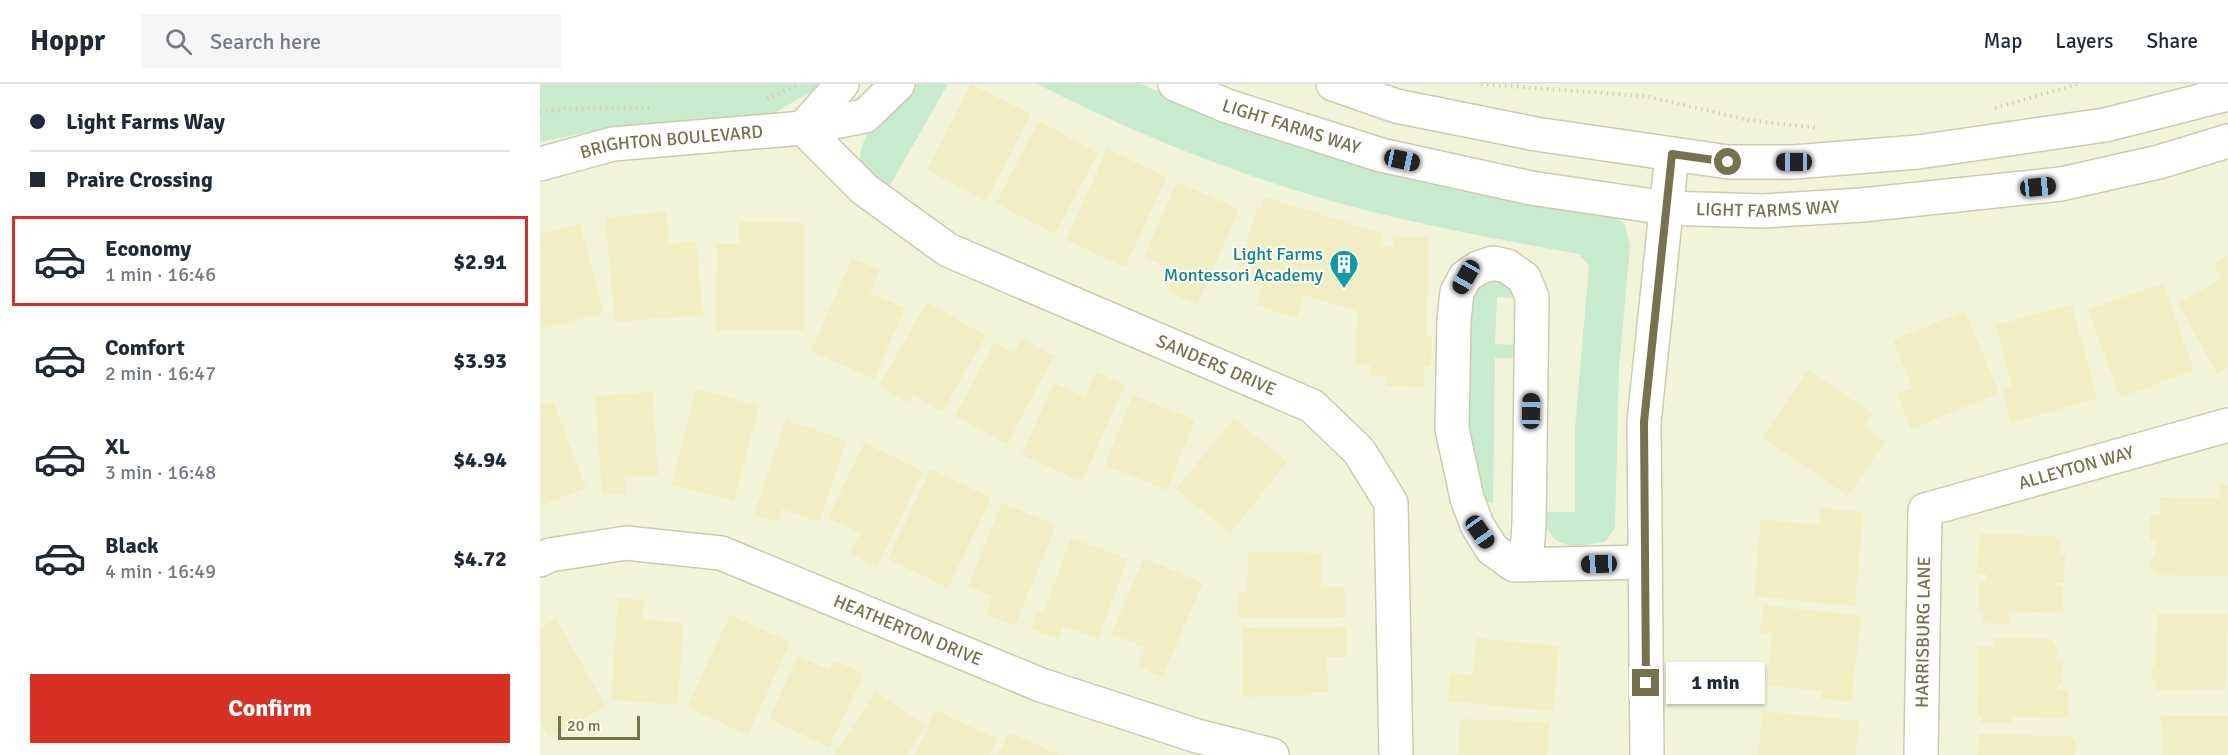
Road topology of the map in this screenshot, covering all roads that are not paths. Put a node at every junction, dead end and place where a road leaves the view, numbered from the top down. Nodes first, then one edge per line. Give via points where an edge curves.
1 (842, 84) edge
2 (898, 84) edge
3 (1175, 84) edge
4 (1333, 84) edge
5 (2228, 94) edge
6 (803, 128) junction
7 (2228, 141) edge
8 (1672, 154) junction
9 (540, 164) edge
10 (1666, 208) junction
11 (2228, 425) edge
12 (1925, 510) joint
13 (540, 560) edge
14 (1644, 562) junction
15 (1526, 563) junction
16 (1272, 755) edge
17 (1396, 755) edge
18 (1647, 755) edge
19 (1921, 755) edge

1 - 6 street
2 - 6 street, BRIGHTON BOULEVARD via 866,116
3 - 10 street, LIGHT FARMS WAY via 1381,155 1531,188
4 - 8 street via 1396,106
5 - 8 street via 2105,125 1918,152 1794,162 1728,162
6 - 9 street, BRIGHTON BOULEVARD via 613,144
6 - 17 street, SANDERS DRIVE via 864,189 948,250 1312,406 1359,451 1391,503
7 - 10 street, LIGHT FARMS WAY via 2159,162 2061,184 1862,205 1763,211
8 - 10 street
10 - 14 street via 1644,422
11 - 12 street, ALLEYTON WAY
12 - 19 street, HARRISBURG LANE
13 - 16 street, HEATHERTON DRIVE via 626,543 721,553 1041,685 1197,736
14 - 15 street via 1555,566
14 - 18 street
15 - 15 street via 1530,525 1532,297 1524,278 1508,266 1493,263 1466,277 1457,292 1452,429 1477,525 1492,549 1514,565

